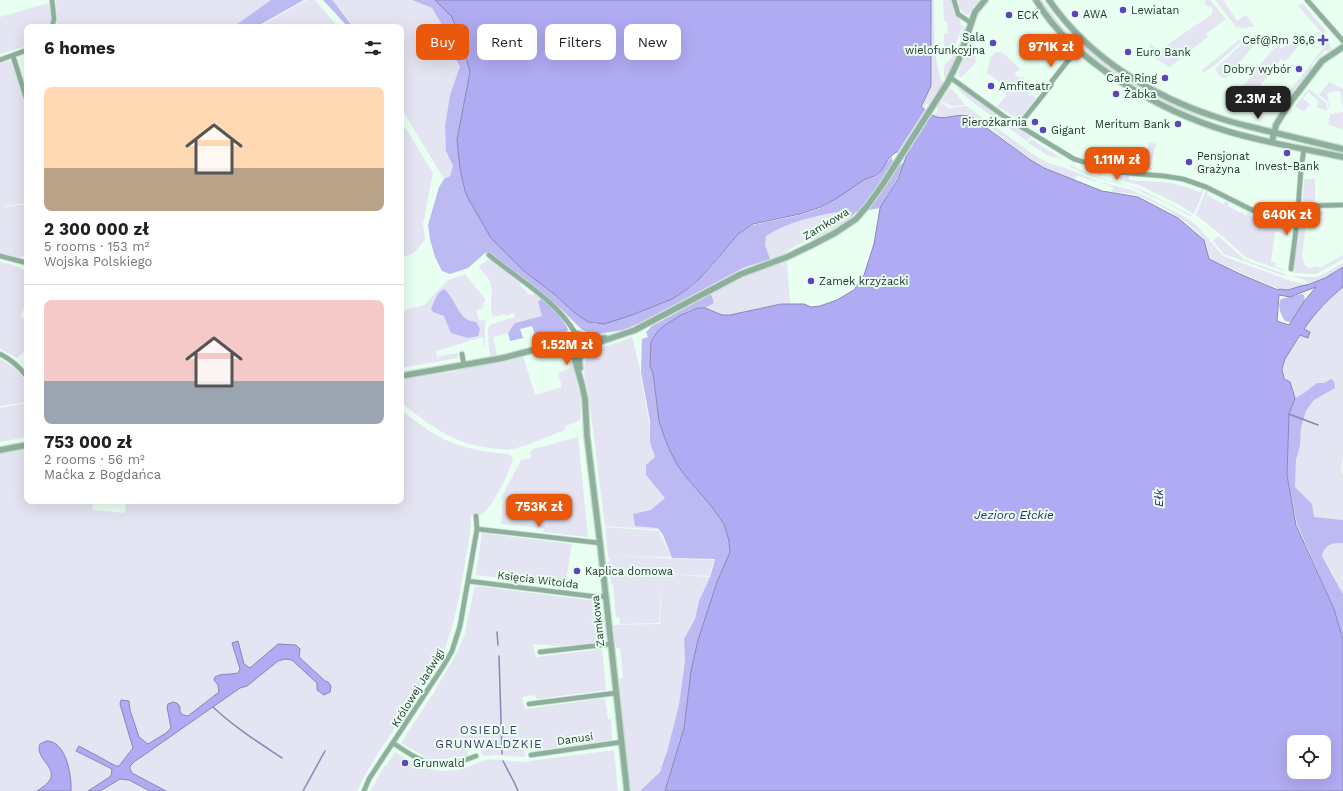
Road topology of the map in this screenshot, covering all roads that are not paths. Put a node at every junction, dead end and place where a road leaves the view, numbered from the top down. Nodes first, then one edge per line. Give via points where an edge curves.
1 (52, 0) edge
2 (954, 0) edge
3 (984, 0) edge
4 (1036, 0) edge
5 (1049, 0) edge
6 (1307, 0) edge
7 (971, 23) junction
8 (53, 24) edge
9 (1343, 41) edge
10 (1343, 47) edge
11 (1078, 48) junction
12 (24, 51) edge
13 (13, 56) junction
14 (0, 60) edge
15 (951, 78) junction
16 (24, 91) edge
17 (1019, 125) junction
18 (1274, 133) junction
19 (1272, 142) junction
20 (1304, 148) junction
21 (1343, 149) edge
22 (1343, 157) edge
23 (1343, 205) edge
24 (1299, 206) junction
25 (1297, 222) junction
26 (489, 255) dead end
27 (0, 256) edge
28 (24, 263) edge
29 (1291, 269) dead end
30 (574, 336) junction
31 (620, 336) junction
32 (585, 338) junction
33 (571, 347) junction
34 (583, 349) junction
35 (534, 350) junction
36 (0, 354) edge
37 (462, 354) dead end
38 (464, 365) junction
39 (24, 373) edge
40 (404, 375) edge
41 (580, 378) junction
42 (24, 446) edge
43 (0, 450) edge
44 (476, 516) dead end
45 (477, 529) junction
46 (600, 543) junction
47 (468, 581) junction
48 (606, 596) junction
49 (610, 644) junction
50 (540, 652) dead end
51 (616, 693) junction
52 (529, 704) dead end
53 (622, 742) junction
54 (393, 744) junction
55 (531, 754) dead end
56 (476, 756) dead end
57 (364, 791) edge
58 (627, 791) edge

1 - 8 street
2 - 7 street via 958,14
3 - 7 street, Zamkowa
4 - 11 street via 1056,28
5 - 18 street via 1080,37 1140,82 1200,112
6 - 9 street
7 - 15 street, Zamkowa
10 - 18 street via 1318,65 1283,112
11 - 17 street
11 - 19 street via 1119,80 1177,112 1224,130
12 - 13 street
13 - 14 street
13 - 16 street
15 - 17 street
15 - 31 street, Zamkowa via 862,212 845,227 786,258 741,274
17 - 25 street via 1074,159 1116,172 1183,179 1252,210
18 - 19 street
18 - 21 street
19 - 20 street
20 - 22 street
20 - 24 street
23 - 24 street
24 - 25 street
25 - 29 street
26 - 30 street via 555,308 570,324
27 - 28 street
30 - 32 street via 580,334
30 - 33 street via 570,343
30 - 35 street via 556,340
31 - 32 street, Zamkowa
31 - 34 street, Zamkowa
32 - 34 street via 587,342
33 - 34 street via 576,351
33 - 35 street via 556,344
33 - 41 street, Zamkowa
34 - 41 street, Zamkowa via 579,360
35 - 38 street
36 - 39 street via 12,360
37 - 38 street
38 - 40 street
41 - 46 street, Zamkowa via 585,399
42 - 43 street
44 - 45 street, Królowej Jadwigi
45 - 46 street
45 - 47 street, Królowej Jadwigi
46 - 48 street, Zamkowa
47 - 48 street, Księcia Witolda
47 - 54 street, Królowej Jadwigi via 460,626 449,659
48 - 49 street, Zamkowa
49 - 50 street
49 - 51 street, Zamkowa
51 - 52 street
51 - 53 street, Zamkowa
53 - 55 street, Danusi
53 - 58 street, Zamkowa
54 - 56 street via 419,760 436,765 454,764
54 - 57 street, Królowej Jadwigi

